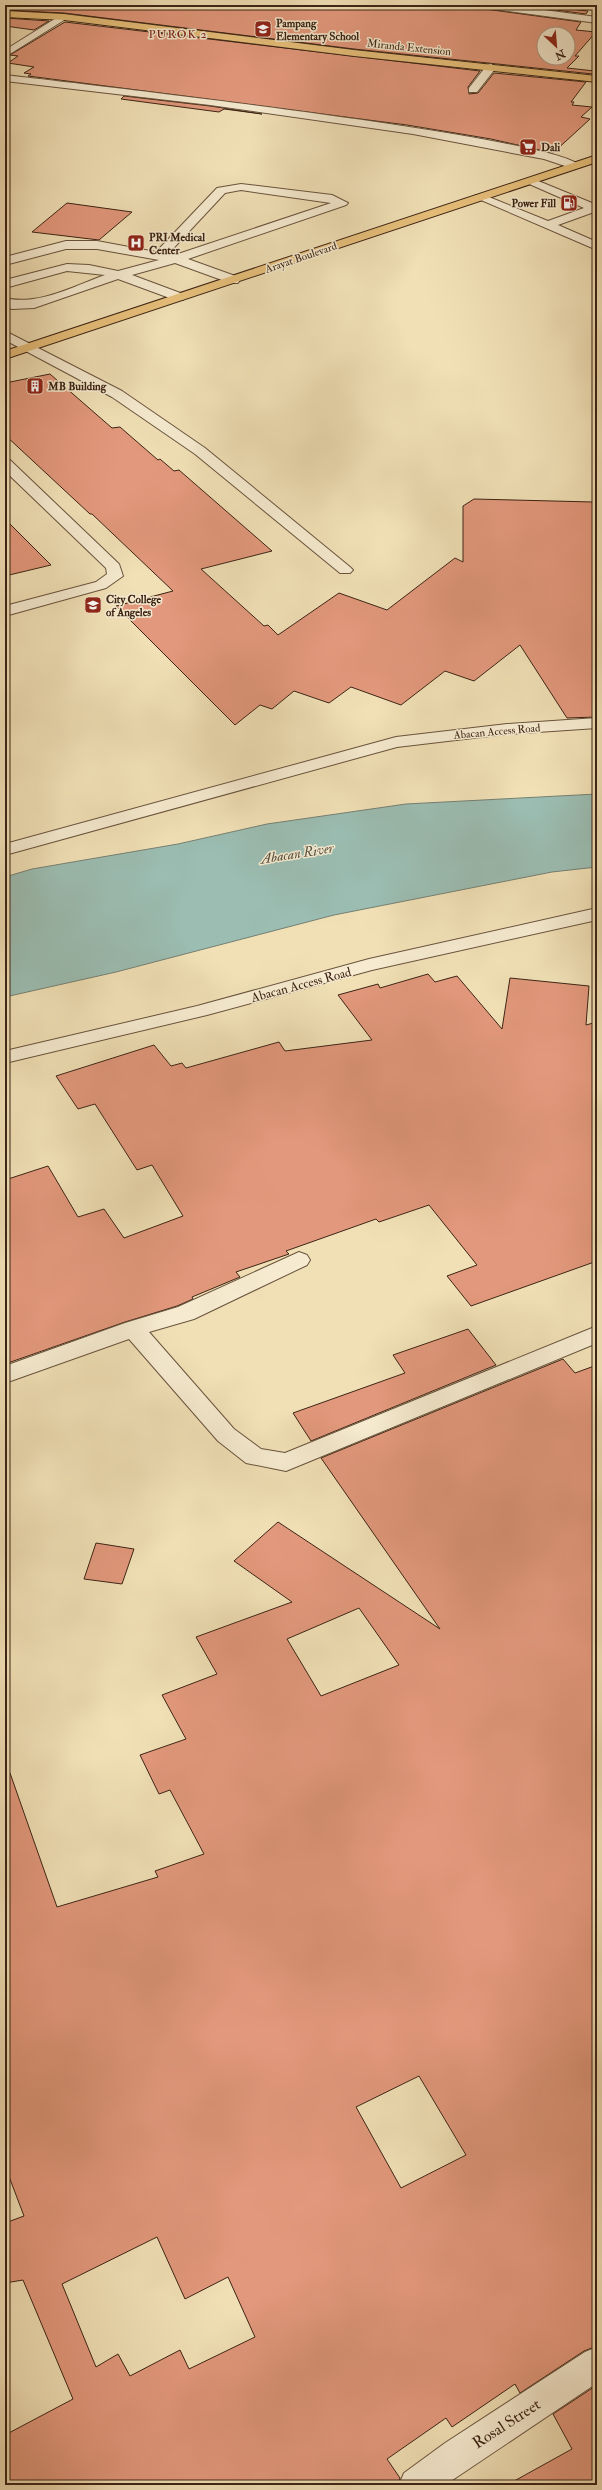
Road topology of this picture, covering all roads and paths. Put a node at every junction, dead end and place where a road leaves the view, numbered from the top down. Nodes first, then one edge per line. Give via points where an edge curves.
1 (67, 5) edge
2 (486, 5) edge
3 (5, 14) edge
4 (50, 16) junction
5 (64, 17) junction
6 (597, 20) edge
7 (5, 54) edge
8 (491, 67) junction
9 (5, 78) edge
10 (597, 79) edge
11 (473, 90) dead end
12 (596, 159) edge
13 (574, 166) junction
14 (531, 181) junction
15 (480, 197) junction
16 (548, 225) junction
17 (597, 246) edge
18 (160, 255) junction
19 (176, 259) junction
20 (5, 261) edge
21 (118, 275) junction
22 (234, 280) junction
23 (5, 284) edge
24 (179, 298) junction
25 (5, 302) edge
26 (5, 335) edge
27 (27, 347) junction
28 (5, 355) edge
29 (5, 463) edge
30 (345, 570) dead end
31 (5, 611) edge
32 (597, 723) edge
33 (5, 850) edge
34 (597, 914) edge
35 (5, 1057) edge
36 (300, 1260) dead end
37 (133, 1329) junction
38 (597, 1334) edge
39 (5, 1375) edge
40 (597, 2364) edge
41 (416, 2485) edge

1 - 4 street
2 - 6 street
3 - 4 main road, Miranda Extension
4 - 5 main road, Miranda Extension
5 - 7 street
5 - 8 main road, Miranda Extension via 354,54
8 - 10 main road, Miranda Extension
8 - 11 street
9 - 13 street via 195,100 412,131 547,156
12 - 13 main road, Arayat Boulevard
13 - 14 main road, Arayat Boulevard
14 - 15 main road, Arayat Boulevard
14 - 16 street via 595,208
15 - 16 street
15 - 22 main road, Arayat Boulevard
16 - 17 street
18 - 19 street
18 - 19 street via 221,190 241,187 332,199 342,203
18 - 20 street via 98,245 66,245
19 - 21 street
19 - 22 street
21 - 23 street via 75,267 50,270
21 - 24 street
21 - 25 street via 34,304 12,305
22 - 24 main road, Arayat Boulevard
24 - 27 main road, Arayat Boulevard
26 - 27 street
27 - 28 main road, Arayat Boulevard
27 - 30 street via 117,394 200,451
29 - 31 street via 114,567 115,576 101,585
32 - 33 street, Abacan Access Road via 507,729 396,742
34 - 35 street, Abacan Access Road via 369,965 200,1010
36 - 37 street via 186,1313
37 - 38 street via 226,1435 255,1457 286,1462
37 - 39 street
40 - 41 street, Rosal Street via 457,2455

